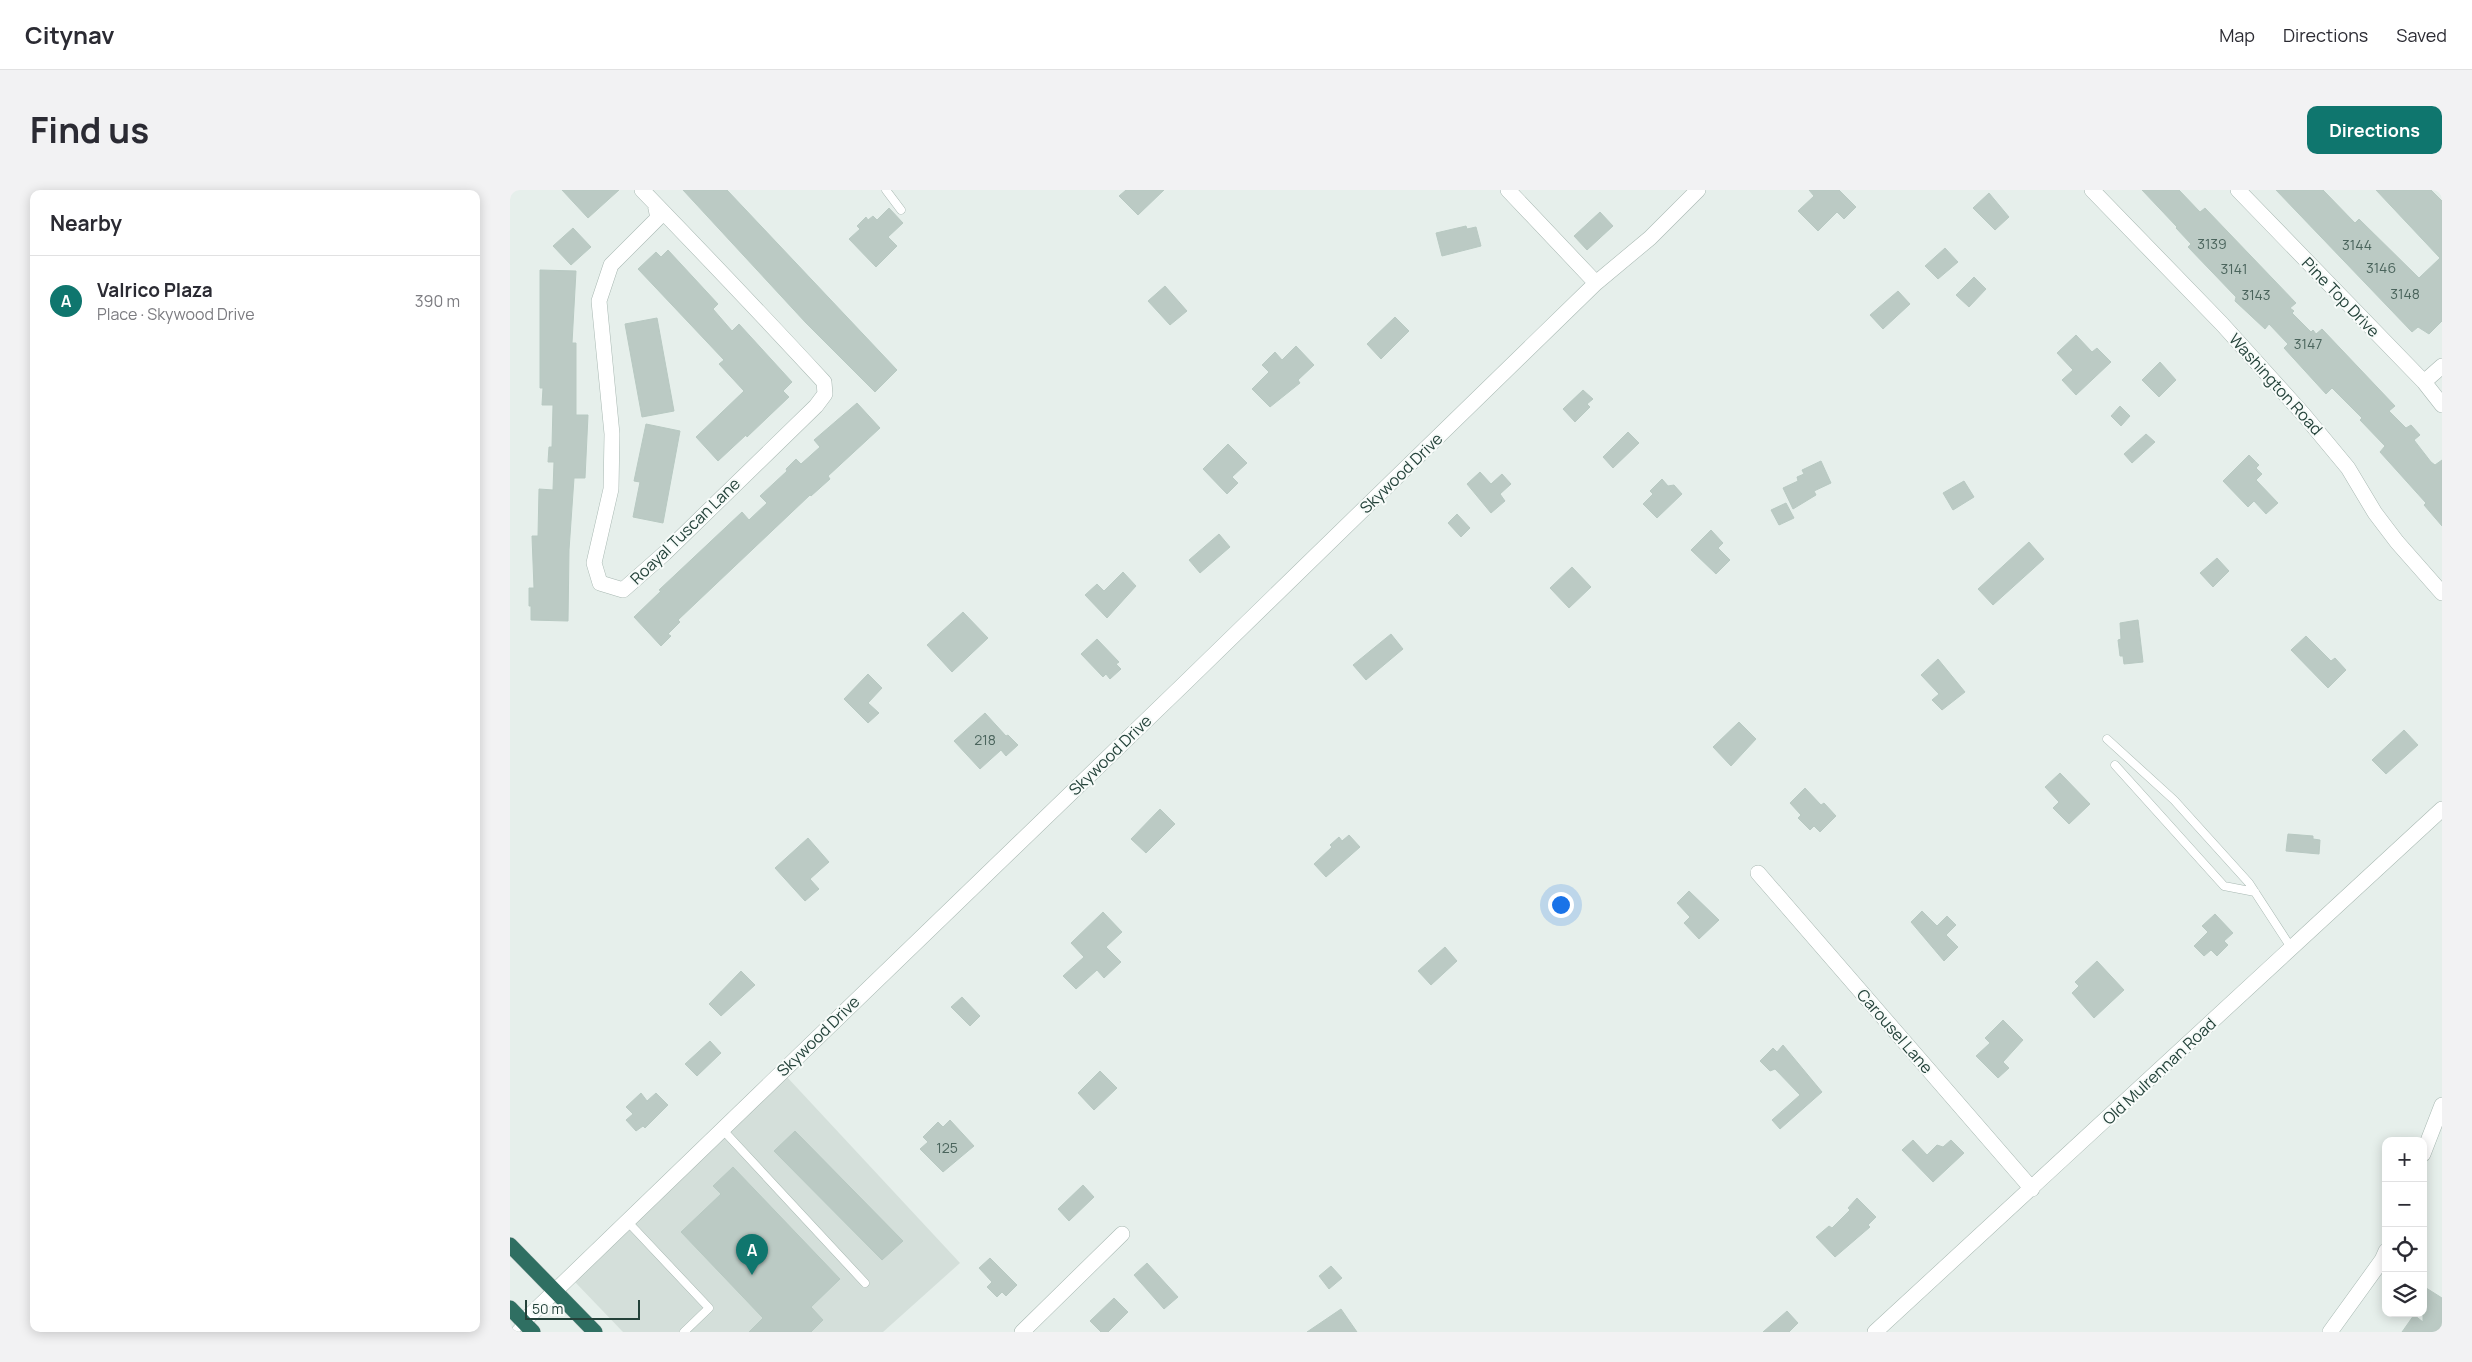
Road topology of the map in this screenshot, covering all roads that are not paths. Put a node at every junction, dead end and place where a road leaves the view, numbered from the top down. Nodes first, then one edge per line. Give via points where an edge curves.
1 (642, 190) edge
2 (886, 190) edge
3 (1508, 190) edge
4 (1698, 190) edge
5 (2092, 190) edge
6 (2238, 190) edge
7 (655, 204) junction
8 (901, 210) dead end
9 (1596, 283) junction
10 (2442, 366) edge
11 (2424, 382) junction
12 (2442, 405) edge
13 (2442, 593) edge
14 (2107, 739) dead end
15 (2115, 765) dead end
16 (2442, 809) edge
17 (1758, 873) dead end
18 (2255, 892) junction
19 (2292, 949) junction
20 (2442, 1105) edge
21 (722, 1129) junction
22 (2427, 1144) edge
23 (2032, 1189) junction
24 (627, 1221) junction
25 (1122, 1234) dead end
26 (510, 1245) edge
27 (2382, 1260) edge
28 (865, 1284) dead end
29 (555, 1290) junction
30 (510, 1308) edge
31 (523, 1328) edge
32 (595, 1332) edge
33 (684, 1332) edge
34 (1022, 1332) edge
35 (1876, 1332) edge
36 (2330, 1332) edge

1 - 7 street, Roayal Tuscan Lane
2 - 8 lane
3 - 9 street
4 - 9 street, Skywood Drive via 1650,238
5 - 13 street, Washington Road via 2222,324 2310,422 2348,468 2397,542
6 - 11 street, Pine Top Drive
7 - 7 street, Roayal Tuscan Lane via 658,218 611,265 599,301 612,443 611,489 594,563 600,583 623,590 825,394 824,382
9 - 21 street, Skywood Drive
10 - 11 street
11 - 12 street, Pine Top Drive
14 - 18 lane via 2174,800
15 - 18 lane via 2224,886
16 - 19 street, Old Mulrennan Road
17 - 23 street, Carousel Lane
18 - 19 lane
19 - 23 street, Old Mulrennan Road
20 - 22 street
21 - 24 street, Skywood Drive
21 - 28 lane
23 - 35 street, Old Mulrennan Road
24 - 29 street, Skywood Drive
24 - 33 lane via 709,1308
25 - 34 street
26 - 29 highway
27 - 36 street
29 - 31 street, Skywood Drive
29 - 32 highway
30 - 31 highway

